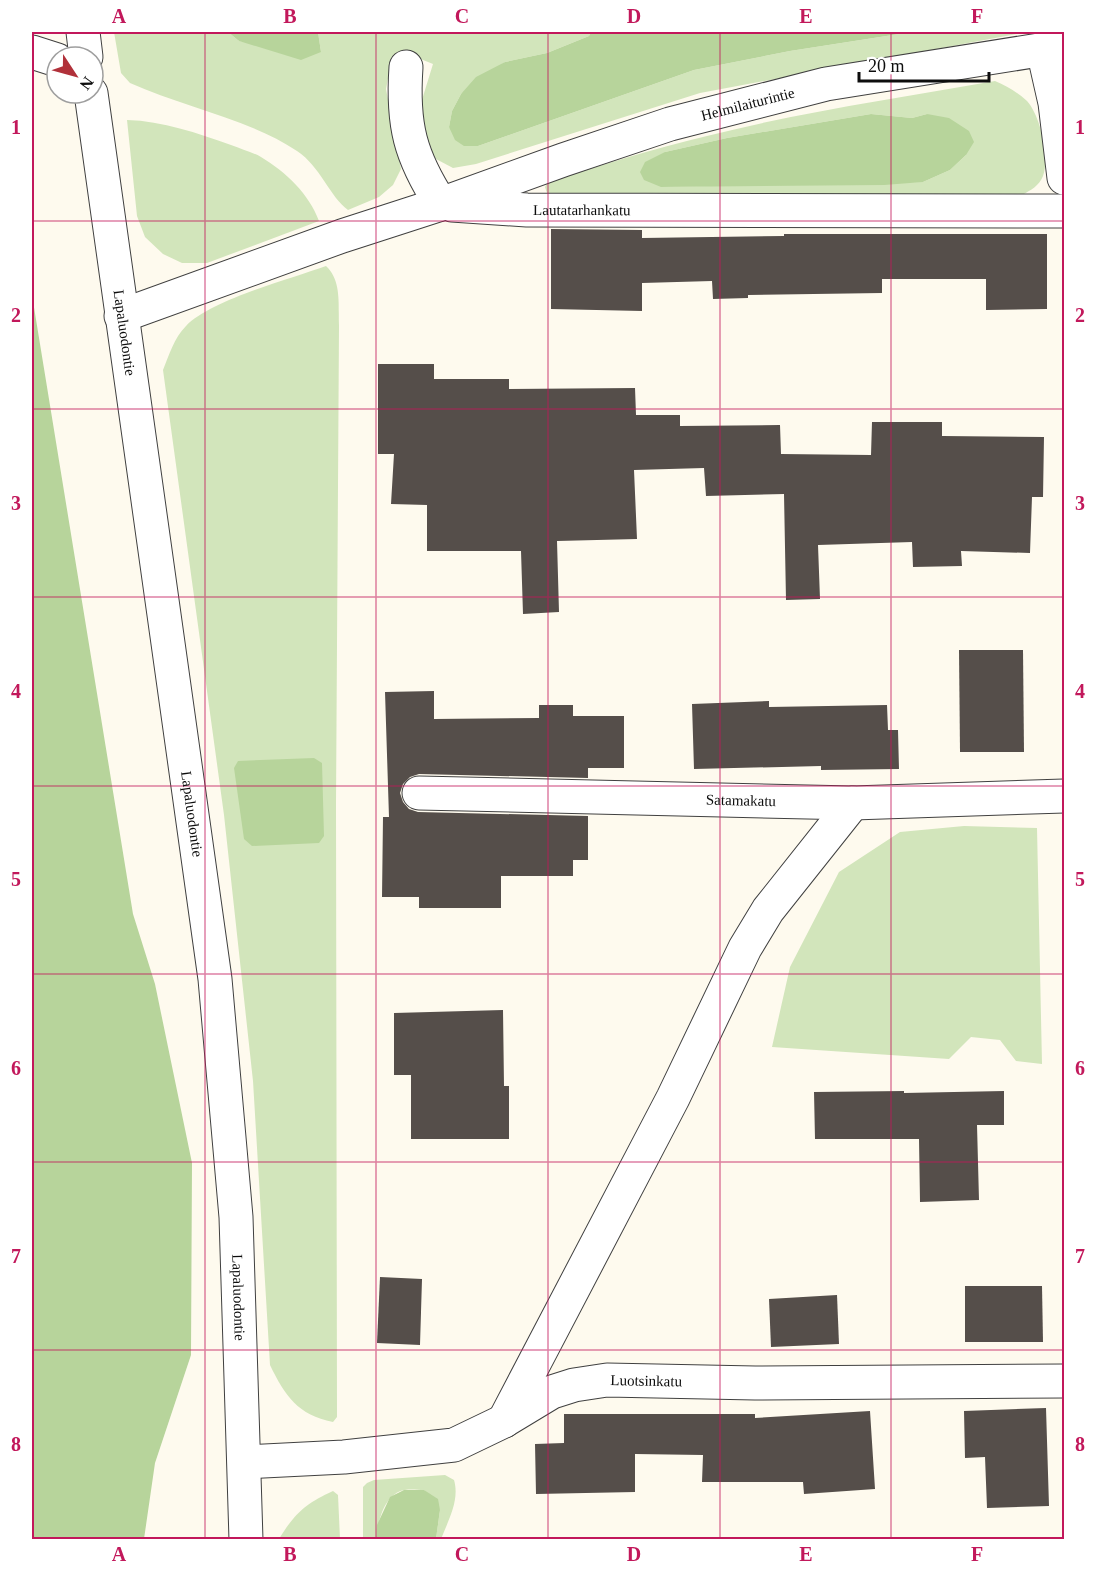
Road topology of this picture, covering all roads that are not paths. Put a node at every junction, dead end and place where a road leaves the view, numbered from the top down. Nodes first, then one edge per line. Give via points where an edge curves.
1 (1054, 48) edge
2 (406, 67) dead end
3 (93, 105) edge
4 (1065, 178) edge
5 (441, 204) junction
6 (1065, 211) edge
7 (121, 316) junction
8 (419, 793) dead end
9 (1065, 796) edge
10 (853, 803) junction
11 (1065, 1381) edge
12 (504, 1421) junction
13 (245, 1462) junction
14 (246, 1539) edge

1 - 4 street via 1055,104
1 - 5 street, Helmilaiturintie via 826,84 670,124
2 - 5 street via 404,98 413,153
3 - 7 street, Lapaluodontie
5 - 6 street, Lautatarhankatu via 527,210
5 - 7 street, Lautatarhankatu
7 - 13 street, Lapaluodontie via 215,979 236,1217
8 - 10 street, Satamakatu
9 - 10 street, Satamakatu
10 - 12 street via 768,910 746,948 673,1098
11 - 12 street, Luotsinkatu via 607,1380 552,1392
12 - 13 street, Luotsinkatu via 442,1447
13 - 14 street, Lapaluodontie

